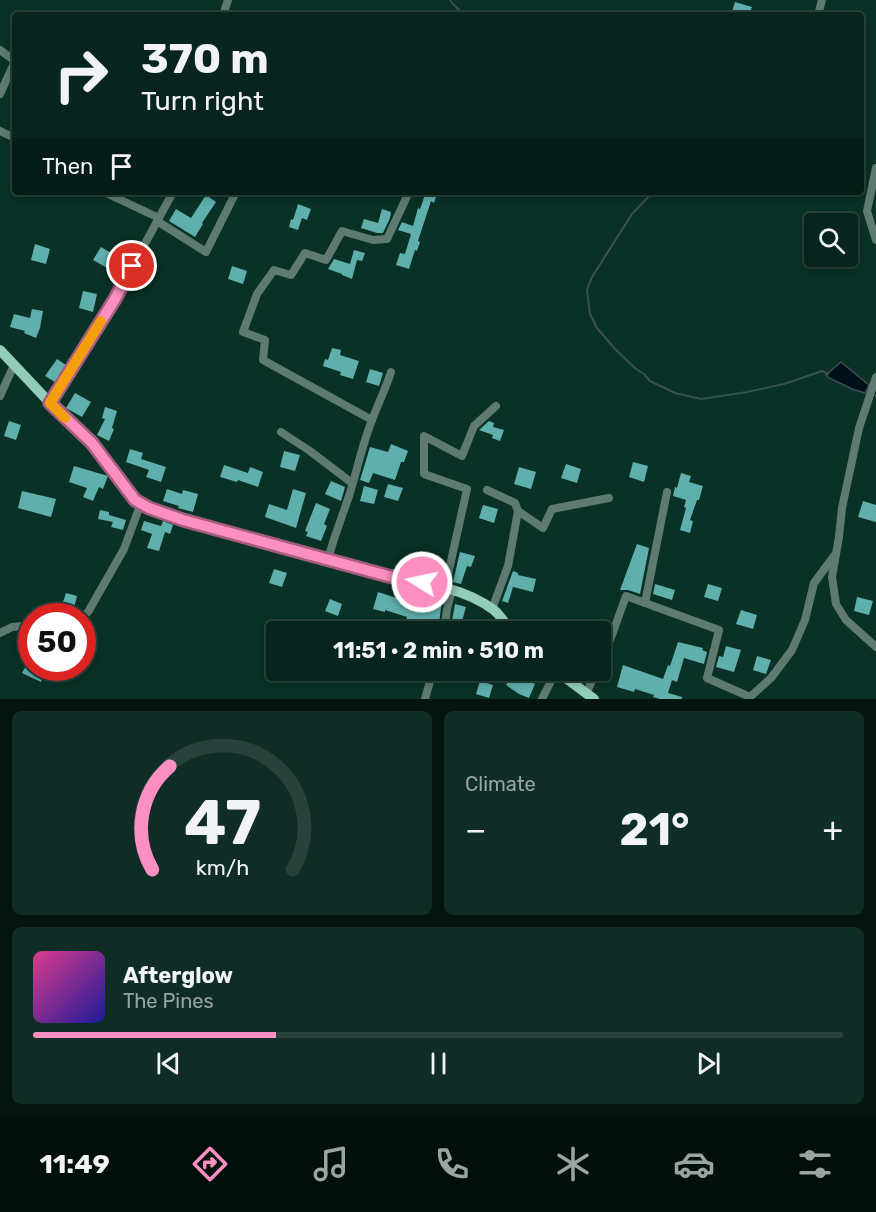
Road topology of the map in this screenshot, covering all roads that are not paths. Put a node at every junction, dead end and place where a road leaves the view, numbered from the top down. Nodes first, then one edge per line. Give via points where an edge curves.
1 (12, 68) edge
2 (0, 94) edge
3 (876, 168) edge
4 (110, 195) edge
5 (171, 195) edge
6 (234, 195) edge
7 (408, 195) edge
8 (158, 219) junction
9 (876, 240) edge
10 (0, 350) edge
11 (14, 365) junction
12 (391, 372) dead end
13 (876, 377) edge
14 (0, 396) edge
15 (50, 403) junction
16 (496, 406) dead end
17 (372, 420) junction
18 (281, 432) dead end
19 (352, 483) junction
20 (487, 490) dead end
21 (667, 492) dead end
22 (609, 498) dead end
23 (141, 503) junction
24 (518, 511) junction
25 (837, 552) junction
26 (328, 559) junction
27 (449, 589) junction
28 (93, 603) edge
29 (645, 603) junction
30 (492, 609) junction
31 (445, 621) edge
32 (502, 621) edge
33 (18, 626) edge
34 (0, 633) edge
35 (611, 637) edge
36 (876, 647) edge
37 (430, 681) edge
38 (550, 681) edge
39 (569, 681) edge
40 (594, 681) edge
41 (590, 696) edge
42 (750, 698) edge
43 (425, 699) edge
44 (542, 699) edge

1 - 2 street
3 - 9 street via 867,211
4 - 8 street
5 - 8 street
6 - 8 street via 206,252
7 - 17 street via 387,239 373,240 342,231 326,260 305,253 291,275 274,270 257,294 243,332 265,340 263,360
8 - 15 street via 115,299
10 - 11 main road
11 - 14 street
11 - 15 main road
12 - 17 street
13 - 25 street via 859,428
15 - 23 main road via 92,443
16 - 27 street via 474,426 462,456 424,436 424,474 467,489
17 - 19 street
18 - 19 street
19 - 26 street
20 - 24 street via 515,503
21 - 29 street
22 - 24 street via 552,509 543,528
23 - 26 main road via 183,520
23 - 28 street via 124,549
24 - 30 street via 508,566
25 - 36 street via 831,577 836,604 846,620
25 - 42 street via 814,583 792,650
26 - 27 main road
27 - 30 main road
27 - 31 street
29 - 35 street via 626,596
29 - 42 street via 719,630 707,678
30 - 32 main road
33 - 34 street
37 - 43 street
38 - 44 street
39 - 41 main road
40 - 41 street

